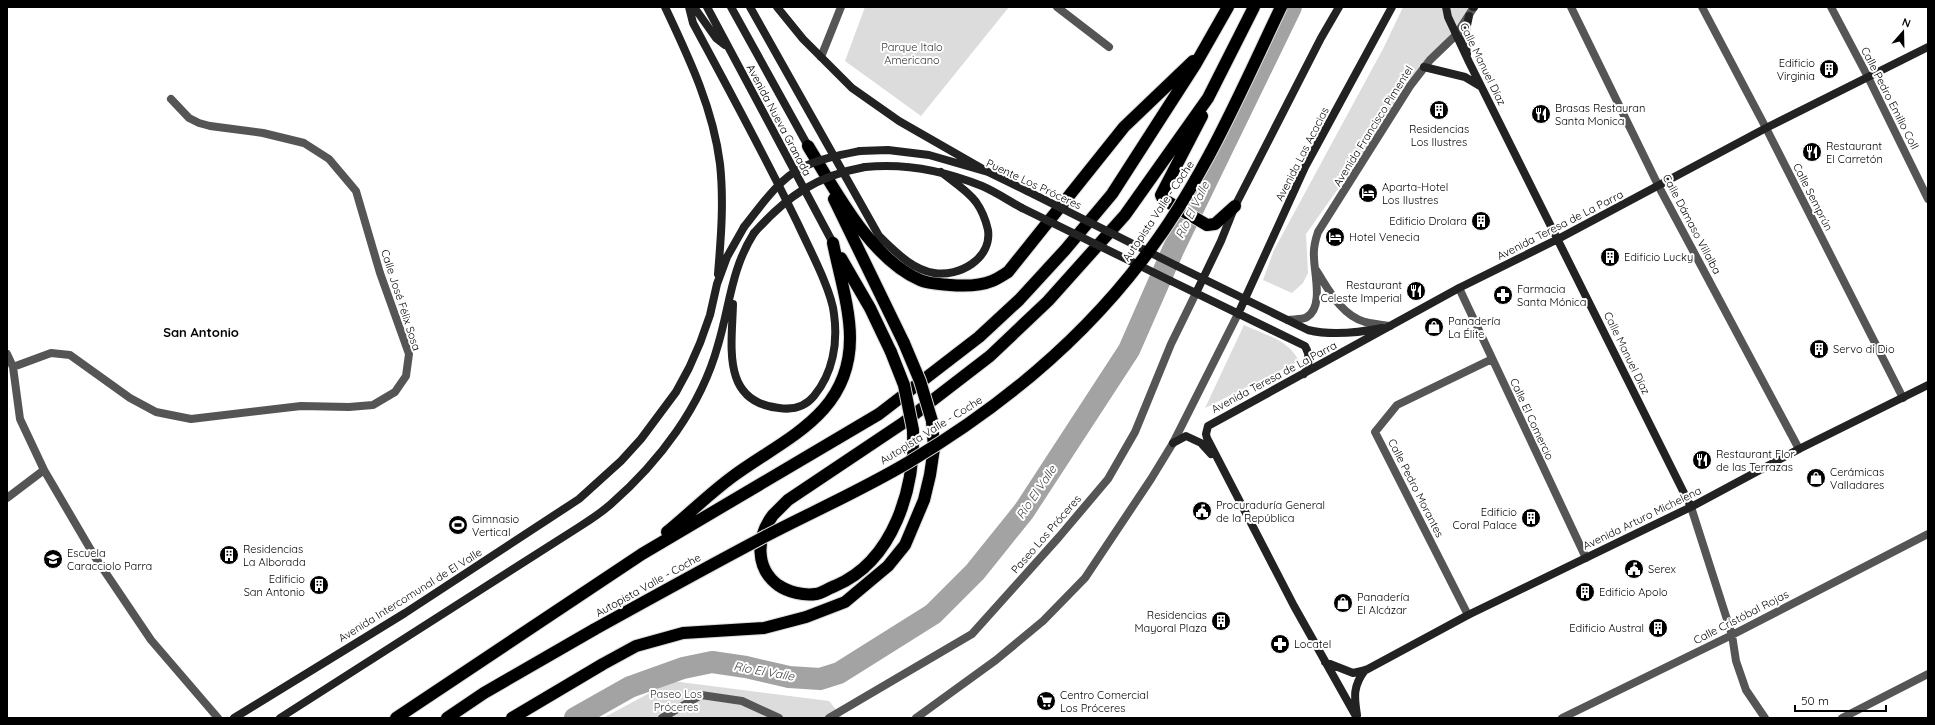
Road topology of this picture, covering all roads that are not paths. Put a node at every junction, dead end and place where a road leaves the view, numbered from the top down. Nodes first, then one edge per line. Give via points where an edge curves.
1 (665, 7) edge
2 (689, 7) edge
3 (694, 7) edge
4 (707, 7) edge
5 (731, 7) edge
6 (750, 7) edge
7 (778, 7) edge
8 (842, 7) edge
9 (1057, 7) edge
10 (1228, 7) edge
11 (1254, 7) edge
12 (1281, 7) edge
13 (1340, 7) edge
14 (1392, 7) edge
15 (1446, 7) edge
16 (1474, 7) edge
17 (1571, 7) edge
18 (1702, 7) edge
19 (1831, 7) edge
20 (1469, 16) junction
21 (1456, 35) junction
22 (1109, 47) dead end
23 (1928, 47) edge
24 (728, 49) junction
25 (1204, 50) junction
26 (820, 57) junction
27 (1469, 62) junction
28 (1424, 67) junction
29 (1868, 77) junction
30 (1480, 86) junction
31 (1208, 98) junction
32 (171, 99) dead end
33 (1766, 128) junction
34 (808, 146) junction
35 (941, 172) junction
36 (988, 172) junction
37 (1659, 186) junction
38 (1928, 199) edge
39 (1235, 206) junction
40 (1558, 239) junction
41 (833, 243) junction
42 (1315, 268) junction
43 (1202, 277) junction
44 (734, 278) junction
45 (717, 284) junction
46 (1459, 288) junction
47 (1196, 293) junction
48 (1245, 299) junction
49 (1238, 314) junction
50 (1288, 320) junction
51 (1390, 326) junction
52 (7, 354) edge
53 (1492, 359) junction
54 (13, 367) junction
55 (1304, 374) junction
56 (1928, 385) edge
57 (1903, 398) junction
58 (1173, 443) junction
59 (1798, 449) junction
60 (1219, 463) junction
61 (44, 470) junction
62 (7, 498) edge
63 (1691, 507) junction
64 (1928, 534) edge
65 (642, 554) junction
66 (1586, 558) junction
67 (1468, 614) junction
68 (1732, 635) junction
69 (1325, 662) junction
70 (1366, 670) junction
71 (1928, 674) edge
72 (218, 718) edge
73 (234, 718) edge
74 (280, 718) edge
75 (396, 718) edge
76 (447, 718) edge
77 (512, 718) edge
78 (662, 718) edge
79 (779, 718) edge
80 (829, 718) edge
81 (916, 718) edge
82 (1357, 718) edge
83 (1562, 718) edge
84 (1765, 718) edge
85 (1842, 718) edge

1 - 45 main road via 701,86 715,137 722,198
2 - 44 main road via 693,23 760,147 806,241 834,313 835,342 830,368 824,384 810,401 791,410 771,407 753,400 739,386 732,368
3 - 24 main road via 716,38
4 - 24 main road, Avenida Nueva Granada
5 - 34 main road, Avenida Nueva Granada
6 - 35 main road via 879,236 902,258 918,268 934,273 954,272 968,267 979,258 988,231 975,201
7 - 26 main road
8 - 26 street
9 - 22 street
10 - 25 highway
11 - 31 highway
12 - 76 highway, Autopista Valle - Coche, bridge via 1200,172 1170,221 1116,293 1056,354 983,414 907,463 595,629 484,693
13 - 39 main road via 1321,38
14 - 48 main road, Avenida Las Acacias via 1305,167
15 - 21 main road, Calle Manuel Díaz
16 - 20 street, Avenida Francisco Pimentel
17 - 37 street, Calle Dámaso Villalba
18 - 33 street, Calle Semprún
19 - 29 street, Calle Pedro Emilio Coll
20 - 21 street, Avenida Francisco Pimentel
20 - 27 main road via 1465,35
21 - 27 main road, Calle Manuel Díaz
21 - 28 street, Avenida Francisco Pimentel
23 - 29 main road, Avenida Teresa de La Parra
24 - 41 main road, Avenida Nueva Granada
25 - 34 highway via 1124,127 1008,272 992,281 955,286 937,284 921,281 893,264 868,237
25 - 65 highway via 1112,194 1066,250 1019,300 978,337 879,414
26 - 36 main road via 852,88 887,113
27 - 30 main road, Calle Manuel Díaz
28 - 30 main road via 1465,77
28 - 42 street, Avenida Francisco Pimentel via 1318,232 1314,245
29 - 33 main road, Avenida Teresa de La Parra
29 - 38 street, Calle Pedro Emilio Coll
30 - 40 main road, Calle Manuel Díaz
31 - 39 highway via 1200,122 1161,195 1207,225 1215,224
31 - 41 highway, bridge via 1125,215 1020,329 990,356 903,423 788,500 773,516 761,546 762,567 770,579 782,588 799,594 816,594 846,581 863,569 888,540 907,491 914,452 913,430 904,385 870,308
32 - 54 street, Calle José Félix Sosa via 188,118 199,123 263,133 304,143 329,159 352,185 356,190 380,273 409,354 406,376 395,392 373,405 301,406 191,419 156,412 130,398 70,355 51,353
33 - 37 main road, Avenida Teresa de La Parra
33 - 57 street, Calle Semprún
34 - 77 highway, bridge via 904,343 920,381 932,421 934,448 930,475 924,500 906,545 888,566 845,602 806,617 764,628 683,633 636,646
35 - 44 main road, bridge via 897,166 865,167 833,174 807,187 771,215 754,233 742,253
35 - 47 main road, bridge via 982,186
36 - 43 main road, Puente Los Próceres, bridge
36 - 45 main road, Puente Los Próceres, bridge via 907,151 860,151 825,159 800,169 770,194 744,227 727,257
37 - 40 main road, Avenida Teresa de La Parra
37 - 59 street, Calle Dámaso Villalba
39 - 43 main road via 1221,241
40 - 46 main road, Avenida Teresa de La Parra
40 - 63 main road, Calle Manuel Díaz
41 - 65 highway via 849,315 850,339 845,375 833,398 816,419 731,478
42 - 50 street, Avenida Francisco Pimentel via 1316,298 1311,313 1306,317
42 - 51 street via 1336,300 1354,317
43 - 47 main road
43 - 48 main road, Puente Los Próceres
44 - 74 main road via 714,361 699,396 663,451 625,492 610,506 579,527
45 - 73 main road, Avenida Intercomunal de El Valle via 700,343 676,392 641,439 598,483 579,499 405,612
46 - 51 main road, Avenida Teresa de La Parra
46 - 53 street, Calle El Comercio
47 - 49 main road
47 - 80 street, Paseo Los Próceres via 1171,344 1135,432 1108,479 1059,537 972,634
48 - 49 main road, Avenida Las Acacias
48 - 50 main road, Puente Los Próceres
49 - 55 main road via 1305,346 1309,360
49 - 58 street
50 - 51 main road, Puente Los Próceres via 1322,334 1362,332
51 - 55 main road, Avenida Teresa de La Parra
52 - 54 street
53 - 66 street, Calle El Comercio
53 - 67 street, Calle Pedro Morantes via 1397,405 1375,432
54 - 61 street via 20,419
55 - 60 main road, Avenida Teresa de La Parra via 1212,423 1206,430 1207,438
56 - 57 main road, Avenida Arturo Michelena
57 - 59 main road, Avenida Arturo Michelena
58 - 60 main road via 1182,437 1192,438 1201,443
58 - 81 street via 1085,578 1038,626
59 - 63 main road, Avenida Arturo Michelena
60 - 69 main road
61 - 62 street
61 - 72 street via 95,556 151,640
63 - 66 main road, Avenida Arturo Michelena
63 - 68 street, Calle Manuel Díaz
64 - 68 street, Calle Cristóbal Rojas
65 - 75 highway
66 - 67 main road, Avenida Arturo Michelena
67 - 70 main road, Avenida Arturo Michelena
68 - 83 street, Calle Cristóbal Rojas
68 - 84 street, Calle Manuel Díaz via 1736,661 1746,690
69 - 70 main road, Avenida Arturo Michelena via 1353,673
69 - 82 main road
70 - 82 main road via 1358,680 1355,691
71 - 85 street
78 - 79 street via 701,695 742,701

